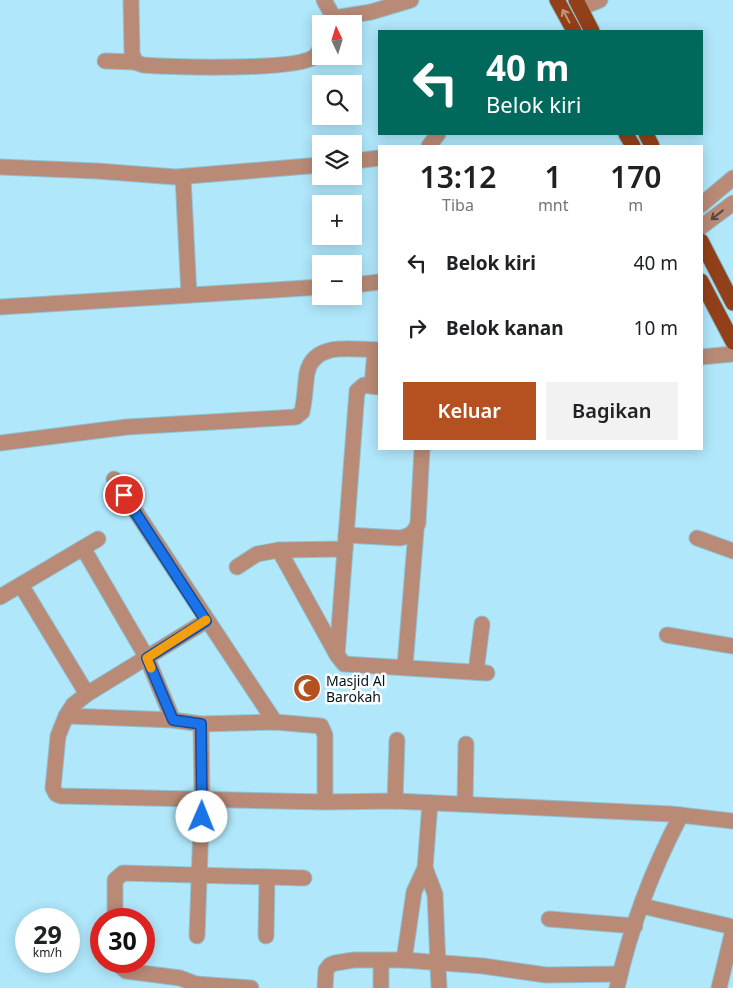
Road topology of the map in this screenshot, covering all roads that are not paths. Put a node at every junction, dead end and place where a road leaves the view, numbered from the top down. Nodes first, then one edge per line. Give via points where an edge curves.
1 (131, 0) edge
2 (324, 0) edge
3 (410, 0) edge
4 (557, 0) edge
5 (600, 0) edge
6 (578, 4) edge
7 (331, 15) edge
8 (359, 15) edge
9 (573, 30) edge
10 (591, 30) edge
11 (312, 58) edge
12 (105, 61) dead end
13 (135, 62) junction
14 (378, 158) edge
15 (362, 160) edge
16 (312, 166) edge
17 (0, 167) edge
18 (182, 177) junction
19 (731, 183) edge
20 (703, 203) edge
21 (733, 203) edge
22 (703, 226) edge
23 (703, 245) edge
24 (728, 279) edge
25 (378, 282) edge
26 (362, 284) edge
27 (312, 288) edge
28 (190, 295) junction
29 (705, 297) edge
30 (733, 303) edge
31 (0, 307) edge
32 (733, 342) edge
33 (377, 350) edge
34 (733, 354) edge
35 (703, 356) edge
36 (375, 386) edge
37 (0, 443) edge
38 (422, 450) edge
39 (114, 479) dead end
40 (416, 530) junction
41 (697, 538) dead end
42 (98, 539) dead end
43 (346, 542) junction
44 (83, 548) junction
45 (279, 550) junction
46 (733, 551) edge
47 (237, 566) dead end
48 (22, 584) junction
49 (0, 597) edge
50 (206, 621) junction
51 (482, 624) dead end
52 (667, 635) dead end
53 (733, 646) edge
54 (337, 655) junction
55 (147, 658) junction
56 (405, 666) junction
57 (87, 694) junction
58 (66, 716) junction
59 (173, 720) junction
60 (275, 722) junction
61 (201, 724) junction
62 (397, 740) dead end
63 (466, 744) dead end
64 (202, 798) junction
65 (395, 801) junction
66 (325, 802) junction
67 (430, 803) junction
68 (465, 804) junction
69 (681, 815) junction
70 (733, 821) edge
71 (424, 868) junction
72 (200, 874) junction
73 (268, 877) junction
74 (304, 878) dead end
75 (642, 906) junction
76 (115, 908) edge
77 (549, 919) dead end
78 (635, 926) junction
79 (733, 928) edge
80 (197, 936) dead end
81 (266, 936) dead end
82 (404, 960) junction
83 (381, 961) junction
84 (439, 963) junction
85 (141, 973) edge
86 (545, 981) edge
87 (619, 981) edge
88 (196, 986) edge
89 (251, 988) edge
90 (325, 988) edge
91 (381, 988) edge
92 (439, 988) edge
93 (719, 988) edge

1 - 13 street
2 - 7 street
3 - 8 street
9 -> 4 main road
5 - 6 street
6 - 10 main road
11 - 13 street via 292,63 168,67 143,66
12 - 13 street
14 - 15 street
16 - 18 street
17 - 18 street
18 - 28 street
19 - 20 street
21 -> 22 street
23 - 24 main road
24 - 30 main road
25 - 26 street
27 - 28 street
28 - 31 street
29 - 32 main road
33 - 36 street
33 - 37 street via 333,349 315,358 308,371 302,412 296,417 127,427
34 - 35 street
36 - 43 street via 361,386 357,391
38 - 40 street
39 - 50 street
40 - 43 street via 400,538
40 - 56 street
41 - 46 street
42 - 44 street
43 - 45 street
43 - 54 street
44 - 48 street
44 - 55 street
45 - 47 street via 257,554
45 - 54 street
48 - 49 street
48 - 57 street
50 - 55 street
50 - 60 street
51 - 56 street via 481,672
52 - 53 street
54 - 56 street via 344,664
55 - 57 street
55 - 59 street
57 - 58 street via 73,705
58 - 59 street
58 - 64 street via 58,736 53,788 56,794
59 - 61 street
60 - 61 street
60 - 66 street via 321,726 324,729
61 - 64 street
62 - 65 street
63 - 68 street
64 - 66 street
64 - 72 street
65 - 66 street
65 - 67 street
67 - 68 street
67 - 71 street
68 - 69 street
69 - 70 street
69 - 75 street
71 - 82 street via 414,892
71 - 84 street via 435,894
72 - 73 street
72 - 76 street via 130,872 118,875 114,887
72 - 80 street
73 - 74 street
73 - 81 street
75 - 78 street
75 - 79 street
77 - 78 street
78 - 87 street
79 - 93 street
82 - 83 street
82 - 84 street
83 - 90 street via 335,963 326,970
83 - 91 street
84 - 86 street via 483,966
84 - 92 street
85 - 88 street via 180,978
86 - 87 street
88 - 89 street

